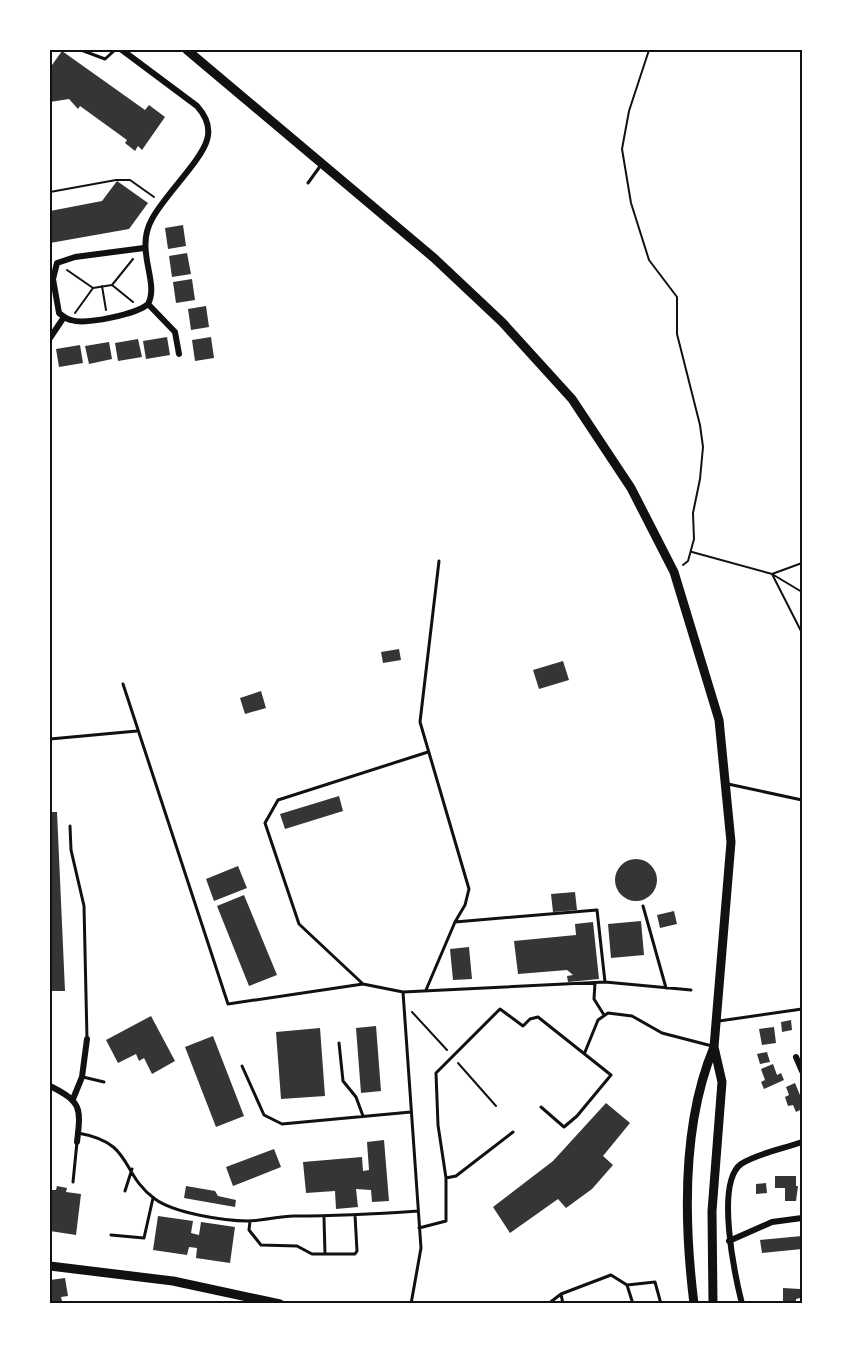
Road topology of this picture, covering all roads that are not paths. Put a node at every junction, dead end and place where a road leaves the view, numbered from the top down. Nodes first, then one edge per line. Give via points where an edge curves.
1 (81, 50) edge
2 (115, 50) edge
3 (122, 50) edge
4 (187, 50) edge
5 (322, 164) junction
6 (308, 183) dead end
7 (140, 248) junction
8 (145, 306) junction
9 (67, 318) junction
10 (50, 338) edge
11 (179, 354) dead end
12 (439, 561) dead end
13 (123, 684) dead end
14 (137, 731) junction
15 (50, 739) edge
16 (428, 752) junction
17 (727, 784) junction
18 (802, 800) edge
19 (70, 826) dead end
20 (644, 906) dead end
21 (455, 922) junction
22 (605, 982) junction
23 (595, 983) junction
24 (363, 984) junction
25 (666, 988) junction
26 (426, 990) junction
27 (691, 990) dead end
28 (403, 992) junction
29 (802, 1009) edge
30 (604, 1015) junction
31 (717, 1022) junction
32 (87, 1039) joint
33 (339, 1044) dead end
34 (714, 1047) junction
35 (584, 1053) junction
36 (796, 1057) dead end
37 (242, 1066) dead end
38 (802, 1071) edge
39 (82, 1077) junction
40 (104, 1082) dead end
41 (50, 1086) edge
42 (73, 1098) junction
43 (541, 1107) dead end
44 (411, 1112) junction
45 (363, 1116) junction
46 (513, 1132) dead end
47 (78, 1133) junction
48 (77, 1142) joint
49 (802, 1142) edge
50 (132, 1169) junction
51 (446, 1178) junction
52 (73, 1182) dead end
53 (125, 1191) dead end
54 (153, 1198) junction
55 (418, 1211) junction
56 (355, 1215) junction
57 (324, 1218) junction
58 (802, 1218) edge
59 (250, 1221) junction
60 (419, 1228) junction
61 (111, 1235) dead end
62 (729, 1241) junction
63 (325, 1254) junction
64 (50, 1266) edge
65 (627, 1285) junction
66 (561, 1294) junction
67 (280, 1304) edge
68 (411, 1304) edge
69 (548, 1304) edge
70 (563, 1304) edge
71 (633, 1304) edge
72 (661, 1304) edge
73 (694, 1304) edge
74 (714, 1304) edge
75 (742, 1304) edge

1 - 2 lane via 105,59
3 - 7 street via 197,106 207,124 203,148 162,203
4 - 5 main road
5 - 6 lane
5 - 17 main road via 434,258 502,322 572,399 631,488 675,572 719,720
7 - 8 street via 151,292
7 - 9 street via 57,263 52,279 59,313
8 - 9 street via 107,317
8 - 11 street via 175,332
9 - 10 street
12 - 16 lane via 420,722
13 - 14 lane
14 - 15 lane
14 - 24 lane via 228,1004
16 - 21 lane via 469,890
16 - 24 lane via 278,800 266,824 299,924
17 - 18 lane
17 - 31 main road via 730,842
19 - 32 lane via 70,850 84,906
20 - 25 lane
21 - 22 lane via 597,910
21 - 26 lane
22 - 23 lane
22 - 25 lane
23 - 26 lane
23 - 30 lane via 594,999
24 - 28 lane
25 - 27 lane
26 - 28 lane
28 - 44 lane
29 - 31 lane
30 - 34 lane via 632,1016 662,1033
30 - 35 lane
31 - 34 main road
32 - 39 street
33 - 45 lane via 343,1081 356,1097
34 - 73 main road via 702,1076 688,1189
34 - 74 main road via 722,1082 712,1211
35 - 43 lane via 611,1075 564,1127
35 - 51 lane via 538,1017 523,1026 500,1009 436,1073
36 - 38 street
37 - 45 lane via 264,1115 282,1124
39 - 40 lane
39 - 42 street
41 - 42 street
42 - 47 street via 80,1115
44 - 45 lane
44 - 55 lane
46 - 51 lane via 456,1176
47 - 48 street
47 - 50 lane via 112,1144
48 - 52 lane
49 - 62 street via 750,1160 731,1177
50 - 53 lane
50 - 54 lane
51 - 60 lane via 446,1221
54 - 59 lane via 193,1213
54 - 61 lane via 144,1238
55 - 56 lane
55 - 60 lane
56 - 57 lane
56 - 63 lane via 355,1254
57 - 59 lane via 292,1216
57 - 63 lane
58 - 62 street via 772,1222
59 - 63 lane via 249,1230 261,1245 297,1246 312,1254
60 - 68 lane via 418,1274
62 - 75 street
64 - 67 main road via 173,1281
65 - 66 lane via 611,1275
65 - 71 lane
65 - 72 lane via 655,1282
66 - 69 lane
66 - 70 lane

